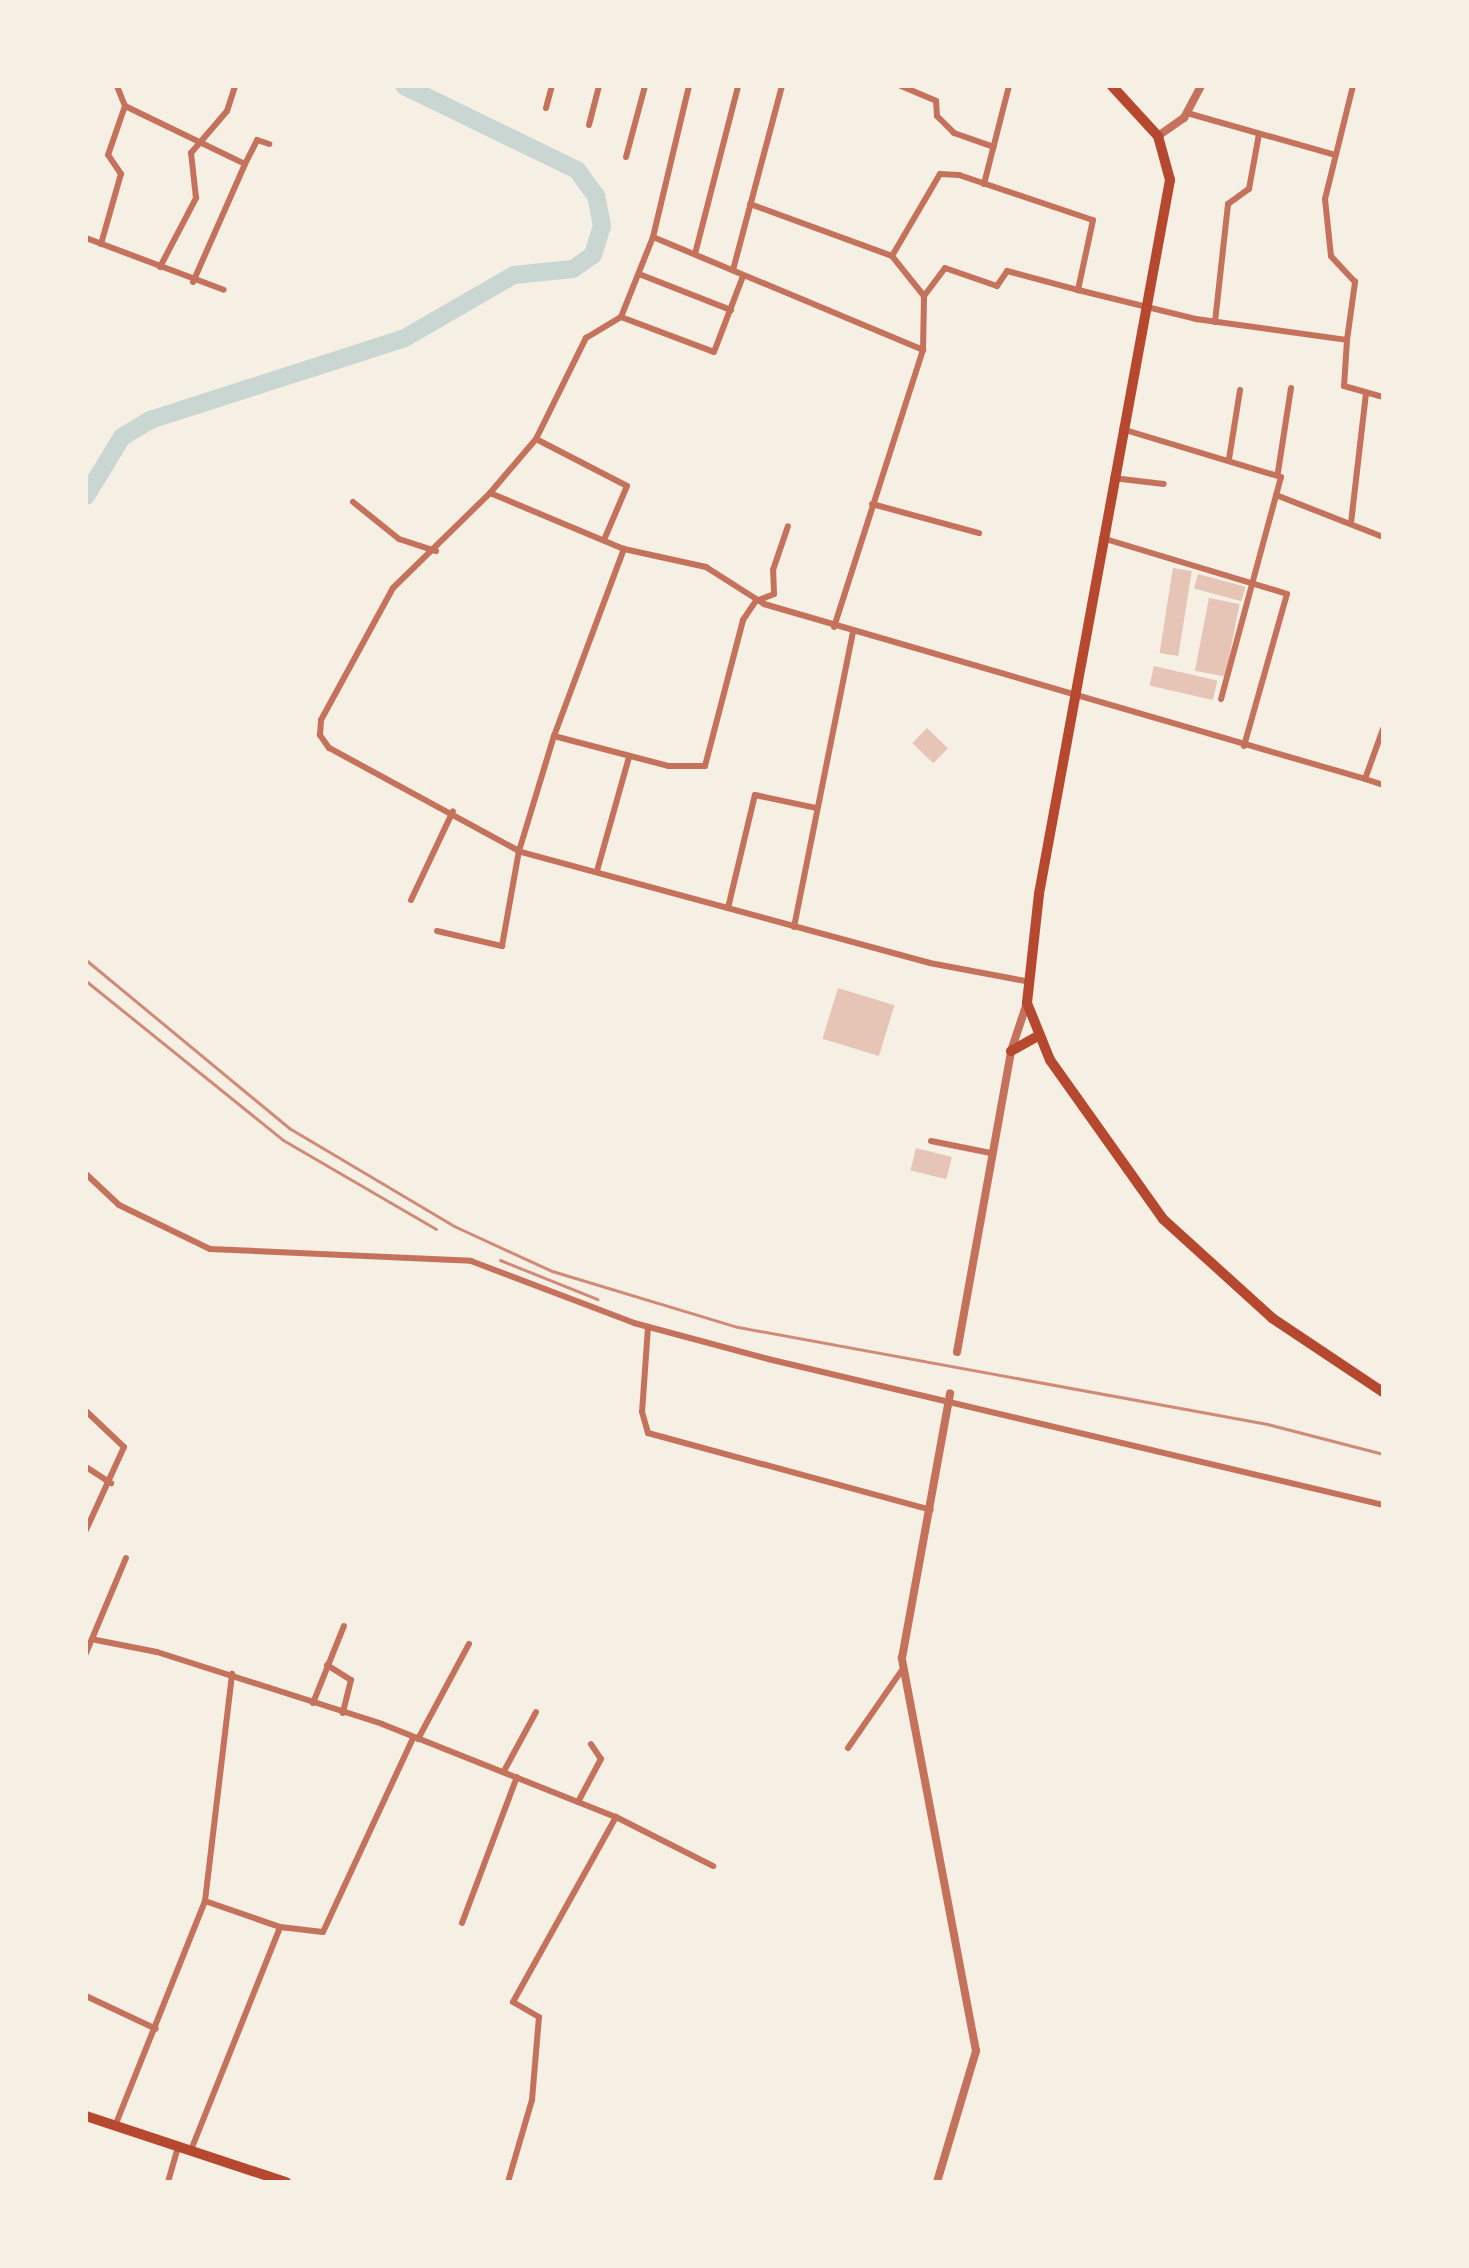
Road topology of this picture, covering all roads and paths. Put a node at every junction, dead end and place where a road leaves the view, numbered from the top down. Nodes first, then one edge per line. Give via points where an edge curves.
1 (117, 86) edge
2 (235, 86) edge
3 (552, 86) edge
4 (599, 86) edge
5 (645, 86) edge
6 (689, 86) edge
7 (738, 86) edge
8 (782, 86) edge
9 (901, 86) edge
10 (1009, 86) edge
11 (1112, 86) edge
12 (1201, 86) edge
13 (1353, 86) edge
14 (125, 106) junction
15 (546, 108) dead end
16 (1187, 113) junction
17 (589, 125) dead end
18 (1259, 134) junction
19 (1158, 136) junction
20 (269, 144) dead end
21 (196, 145) junction
22 (994, 147) junction
23 (1332, 154) junction
24 (626, 157) dead end
25 (245, 164) junction
26 (984, 184) junction
27 (750, 204) junction
28 (653, 237) junction
29 (86, 238) edge
30 (101, 244) junction
31 (695, 254) junction
32 (892, 256) junction
33 (160, 267) junction
34 (733, 270) junction
35 (639, 274) junction
36 (743, 276) junction
37 (193, 282) junction
38 (224, 290) dead end
39 (1078, 290) junction
40 (924, 296) junction
41 (1146, 306) junction
42 (731, 310) junction
43 (621, 317) junction
44 (1215, 322) junction
45 (1347, 340) junction
46 (923, 350) junction
47 (1291, 388) dead end
48 (1240, 390) dead end
49 (1366, 394) junction
50 (1383, 397) edge
51 (1122, 429) junction
52 (536, 439) junction
53 (1229, 459) junction
54 (1278, 472) junction
55 (1113, 478) junction
56 (1164, 484) dead end
57 (490, 493) junction
58 (1276, 495) junction
59 (353, 502) dead end
60 (872, 504) junction
61 (1351, 523) junction
62 (788, 526) dead end
63 (979, 533) dead end
64 (1102, 537) junction
65 (1383, 537) edge
66 (604, 540) junction
67 (624, 549) junction
68 (436, 551) junction
69 (1250, 578) junction
70 (756, 601) junction
71 (834, 627) junction
72 (853, 632) junction
73 (1075, 698) junction
74 (1221, 699) dead end
75 (1383, 729) edge
76 (554, 736) junction
77 (1244, 746) junction
78 (629, 757) junction
79 (1365, 779) junction
80 (1383, 785) edge
81 (816, 808) junction
82 (453, 811) junction
83 (519, 851) junction
84 (597, 871) junction
85 (411, 900) dead end
86 (728, 908) junction
87 (794, 927) junction
88 (437, 931) dead end
89 (1025, 981) junction
90 (1027, 1003) junction
91 (1038, 1036) junction
92 (1011, 1051) junction
93 (931, 1141) dead end
94 (991, 1153) junction
95 (86, 1174) edge
96 (648, 1327) junction
97 (957, 1352) dead end
98 (1383, 1392) edge
99 (950, 1393) dead end
100 (949, 1405) junction
101 (86, 1411) edge
102 (86, 1467) edge
103 (111, 1483) junction
104 (1383, 1505) edge
105 (931, 1510) junction
106 (89, 1516) edge
107 (86, 1530) edge
108 (126, 1558) dead end
109 (344, 1626) dead end
110 (96, 1640) junction
111 (469, 1644) dead end
112 (86, 1653) edge
113 (327, 1665) junction
114 (902, 1670) junction
115 (232, 1674) junction
116 (313, 1703) junction
117 (536, 1712) dead end
118 (343, 1713) junction
119 (416, 1738) junction
120 (591, 1744) dead end
121 (848, 1748) dead end
122 (504, 1771) junction
123 (517, 1777) junction
124 (578, 1802) junction
125 (616, 1817) junction
126 (713, 1866) dead end
127 (205, 1901) junction
128 (462, 1923) dead end
129 (280, 1927) junction
130 (86, 1996) edge
131 (156, 2029) junction
132 (86, 2116) edge
133 (115, 2126) junction
134 (178, 2147) junction
135 (190, 2151) junction
136 (254, 2177) edge
137 (168, 2182) edge
138 (286, 2182) edge
139 (508, 2182) edge
140 (937, 2182) edge

1 - 14 street
2 - 21 street via 227,111
3 - 15 street
4 - 17 street
5 - 24 street
6 - 28 street
7 - 31 street
8 - 27 street
9 - 22 street via 936,101 937,116 954,133
10 - 22 street
11 - 19 main road
12 - 16 street
13 - 23 street
14 - 21 street
14 - 30 street via 108,155 121,174
16 - 18 street
16 - 19 street
18 - 23 street
18 - 44 street via 1249,189 1228,204
19 - 41 main road via 1170,180
20 - 25 street via 257,140
21 - 25 street
21 - 33 street via 188,168 196,198
22 - 26 street
23 - 45 street via 1329,247 1356,289
25 - 37 street
26 - 32 street via 940,174
26 - 39 street via 1093,220
27 - 32 street
27 - 34 street
28 - 31 street
28 - 35 street
29 - 30 street
30 - 33 street
31 - 34 street
32 - 40 street via 911,289
33 - 37 street
34 - 36 street
35 - 42 street
35 - 43 street
36 - 42 street
36 - 46 street
37 - 38 street
39 - 40 street via 1007,271 997,286 945,268
39 - 41 street
40 - 46 street
41 - 44 street
41 - 51 main road
42 - 43 street via 714,352
43 - 52 street via 581,346
44 - 45 street
45 - 49 street via 1344,386
46 - 60 street
47 - 54 street
48 - 53 street
49 - 50 street
49 - 61 street
51 - 53 street
51 - 55 main road
52 - 57 street
52 - 66 street via 627,486
53 - 54 street
54 - 58 street
55 - 56 street
55 - 64 main road
57 - 66 street
57 - 68 street
58 - 61 street
58 - 69 street
59 - 68 street via 399,539
60 - 63 street
60 - 71 street
61 - 65 street
62 - 70 street via 773,570 777,588
64 - 69 street
64 - 73 main road
66 - 67 street
67 - 70 street via 706,567
67 - 76 street
68 - 82 street via 393,588 320,735 340,755
69 - 74 street
69 - 77 street via 1288,598
70 - 71 street
70 - 78 street via 743,620 705,766 691,770
71 - 72 street
72 - 73 street
72 - 81 street
73 - 77 street
73 - 89 main road
75 - 79 street
76 - 78 street
76 - 83 street
77 - 79 street
78 - 84 street
79 - 80 street
81 - 86 street via 755,795
81 - 87 street
82 - 83 street
82 - 85 street
83 - 84 street
83 - 88 street via 502,946
84 - 86 street
86 - 87 street
87 - 89 street
89 - 90 main road
90 - 91 main road
90 - 92 street
91 - 92 main road
91 - 98 main road via 1163,1219 1272,1318
92 - 94 street
93 - 94 street
94 - 97 street
95 - 96 street via 119,1205 210,1249 471,1261
96 - 100 street
96 - 105 street via 642,1412 648,1433
99 - 100 street
100 - 104 street
100 - 105 street
101 - 103 street via 124,1447
102 - 103 street
103 - 106 street
105 - 114 street
106 - 107 street
108 - 110 street
109 - 113 street
110 - 112 street
110 - 115 street
111 - 119 street
113 - 116 street
113 - 118 street via 351,1680
114 - 121 street
114 - 140 street via 976,2051
115 - 116 street
115 - 127 street
116 - 118 street
117 - 122 street
118 - 119 street
119 - 122 street
119 - 129 street via 323,1932
120 - 124 street via 601,1759
122 - 123 street
123 - 124 street
123 - 128 street
124 - 125 street
125 - 126 street
125 - 139 street via 513,2002 539,2017 532,2100
127 - 129 street
127 - 131 street
129 - 135 street
130 - 131 street
131 - 133 street
132 - 133 main road
133 - 134 main road
134 - 135 main road
134 - 137 street
135 - 136 main road
136 - 138 main road

